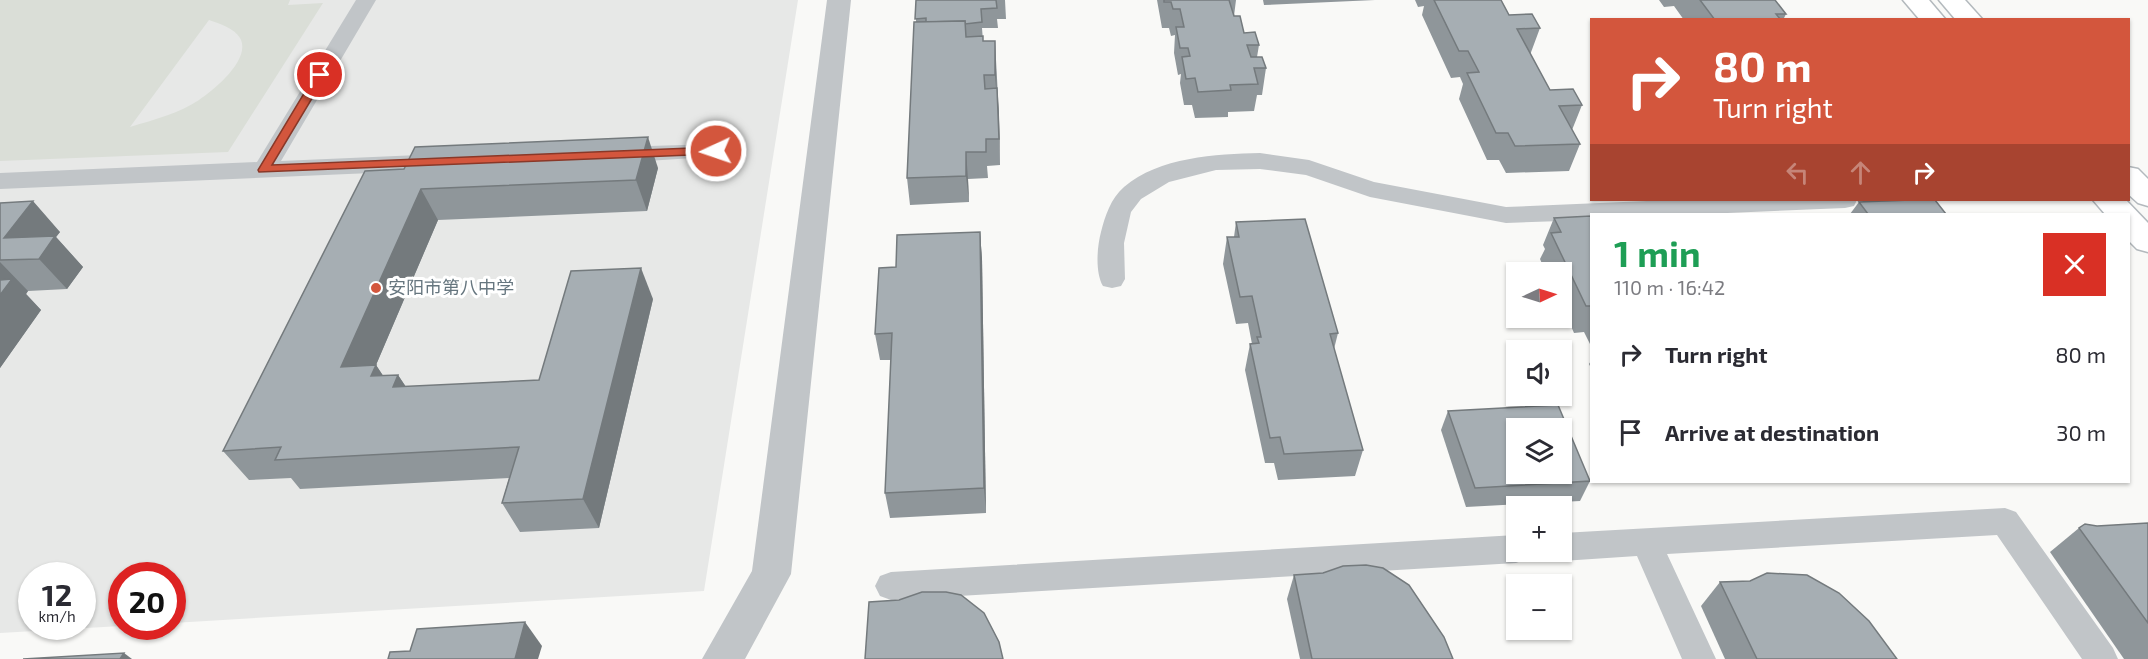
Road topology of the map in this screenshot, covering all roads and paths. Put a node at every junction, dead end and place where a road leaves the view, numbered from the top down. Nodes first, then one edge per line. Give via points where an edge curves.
1 (366, 0) edge
2 (839, 0) edge
3 (1915, 0) edge
4 (1951, 0) edge
5 (1932, 18) edge
6 (1969, 18) edge
7 (716, 151) dead end
8 (597, 156) edge
9 (466, 161) edge
10 (264, 170) junction
11 (2130, 178) edge
12 (0, 181) edge
13 (2148, 196) edge
14 (1822, 201) edge
15 (2109, 201) edge
16 (2122, 213) edge
17 (2130, 223) edge
18 (2148, 241) edge
19 (1112, 279) dead end
20 (1646, 542) junction
21 (1572, 546) edge
22 (1506, 550) edge
23 (891, 586) dead end
24 (723, 659) edge
25 (1699, 659) edge
26 (2101, 659) edge

1 - 10 lane
2 - 24 street via 771,574
3 - 5 street
4 - 6 street
7 - 8 lane
9 - 10 lane
10 - 12 lane
11 - 13 street
14 - 19 lane via 1506,215 1370,189 1309,168 1260,161 1216,162 1161,176 1132,193 1119,211 1111,243
15 - 16 street
17 - 18 street
20 - 21 lane
20 - 25 lane
20 - 26 lane via 2005,521
22 - 23 lane

